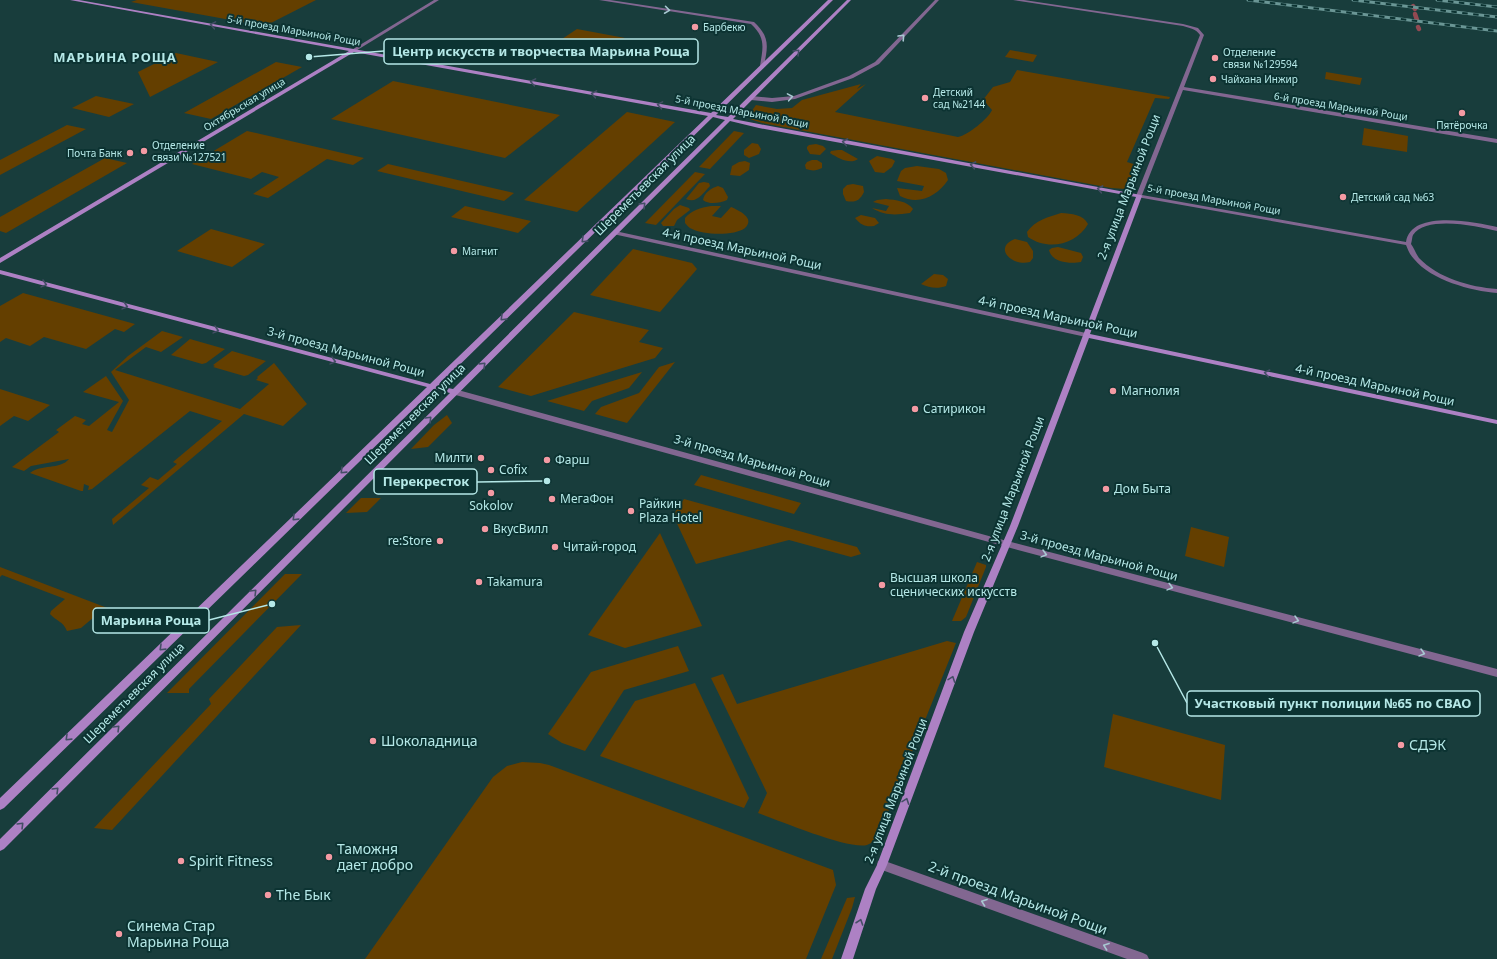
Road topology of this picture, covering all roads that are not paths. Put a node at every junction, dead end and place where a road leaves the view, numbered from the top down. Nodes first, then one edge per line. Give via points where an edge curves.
1 (72, 0) edge
2 (437, 0) edge
3 (601, 0) edge
4 (831, 0) edge
5 (849, 0) edge
6 (936, 0) edge
7 (1015, 0) edge
8 (352, 51) junction
9 (762, 66) junction
10 (1181, 88) junction
11 (751, 98) junction
12 (712, 115) junction
13 (729, 119) junction
14 (1497, 141) edge
15 (1139, 196) junction
16 (1497, 229) edge
17 (615, 233) junction
18 (1408, 244) junction
19 (0, 261) edge
20 (0, 272) edge
21 (1497, 291) edge
22 (1086, 335) junction
23 (432, 386) junction
24 (455, 392) junction
25 (1497, 422) edge
26 (1007, 544) junction
27 (1497, 673) edge
28 (0, 805) edge
29 (0, 846) edge
30 (882, 865) junction
31 (847, 959) edge
32 (1143, 959) edge

8 -> 1 street, 5-й проезд Марьиной Рощи
2 - 8 street, Октябрьская улица
3 -> 9 street via 752,22 761,31 766,46
4 - 9 street, Шереметьевская улица
11 -> 5 street, Шереметьевская улица
11 -> 6 street via 772,100 795,97 851,77 877,63
7 - 10 street, 2-я улица Марьиной Рощи via 1176,24 1198,30 1202,35
12 -> 8 street, 5-й проезд Марьиной Рощи
8 - 19 street, Октябрьская улица
9 - 12 street, Шереметьевская улица
10 - 14 street, 6-й проезд Марьиной Рощи
10 - 15 street, 2-я улица Марьиной Рощи
11 - 13 street, Шереметьевская улица
12 - 13 street, 5-й проезд Марьиной Рощи
12 -> 23 street, Шереметьевская улица
15 -> 13 street, 5-й проезд Марьиной Рощи
17 -> 13 street, Шереметьевская улица
15 - 18 street, 5-й проезд Марьиной Рощи
15 - 22 street, 2-я улица Марьиной Рощи
16 - 18 street via 1478,224 1435,223 1420,227 1410,235
17 - 22 street, 4-й проезд Марьиной Рощи
24 -> 17 street, Шереметьевская улица
18 - 21 street via 1417,260 1439,274 1470,286
20 -> 23 street, 3-й проезд Марьиной Рощи
25 -> 22 street, 4-й проезд Марьиной Рощи
22 - 26 street, 2-я улица Марьиной Рощи
23 - 24 street, 3-й проезд Марьиной Рощи
23 -> 28 street, Шереметьевская улица
24 - 26 street, 3-й проезд Марьиной Рощи
29 -> 24 street, Шереметьевская улица
26 -> 27 street, 3-й проезд Марьиной Рощи
30 -> 26 street, 2-я улица Марьиной Рощи via 969,632
31 -> 30 street, 2-я улица Марьиной Рощи
32 -> 30 street, 2-й проезд Марьиной Рощи

